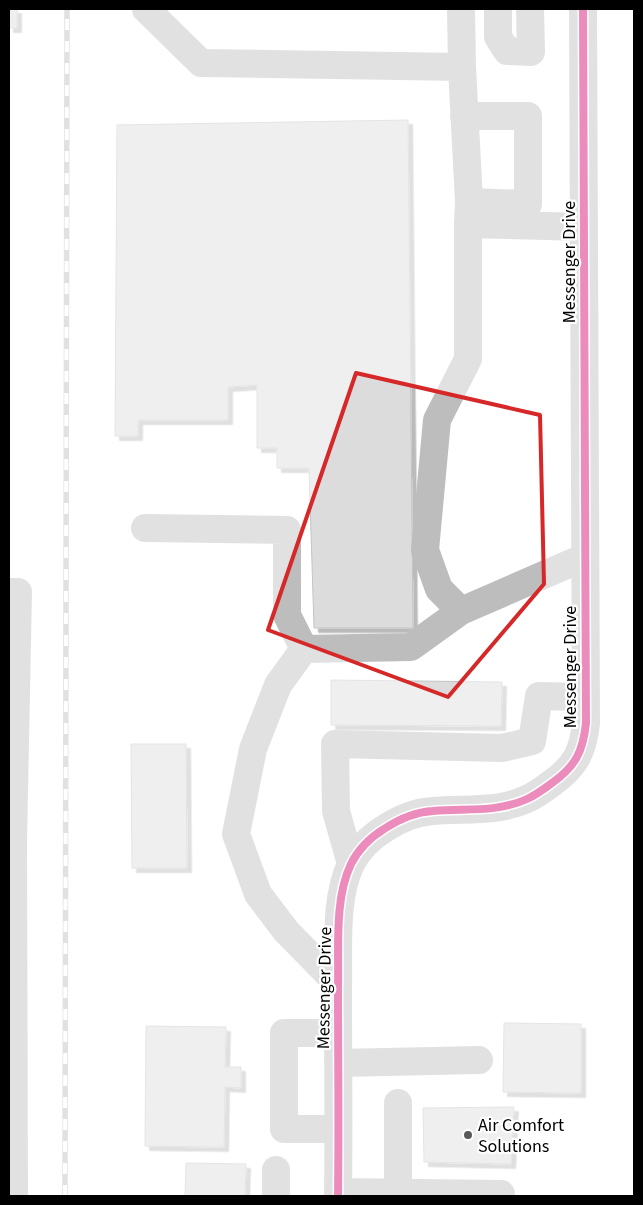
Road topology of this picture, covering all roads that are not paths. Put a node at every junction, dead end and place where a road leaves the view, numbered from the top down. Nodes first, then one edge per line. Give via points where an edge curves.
1 (146, 9) edge
2 (461, 9) edge
3 (498, 9) edge
4 (530, 9) edge
5 (583, 9) edge
6 (498, 37) junction
7 (462, 38) junction
8 (462, 67) junction
9 (464, 116) junction
10 (469, 213) junction
11 (584, 227) junction
12 (145, 528) dead end
13 (585, 557) junction
14 (9, 592) edge
15 (461, 610) junction
16 (304, 649) junction
17 (586, 697) junction
18 (12, 719) edge
19 (11, 842) edge
20 (351, 864) junction
21 (11, 965) edge
22 (338, 984) junction
23 (338, 1033) junction
24 (479, 1060) dead end
25 (338, 1063) junction
26 (12, 1100) edge
27 (398, 1103) dead end
28 (338, 1128) junction
29 (276, 1170) dead end
30 (398, 1192) junction
31 (338, 1194) edge
32 (495, 1194) edge
33 (441, 1195) edge
34 (14, 1196) edge
35 (276, 1196) edge

1 - 8 street via 200,64
2 - 7 street
3 - 6 street
4 - 6 street via 531,52 507,51
5 - 11 street, Messenger Drive
6 - 7 street
7 - 8 street
8 - 9 street
9 - 10 street
9 - 10 street via 528,116 528,204
10 - 11 street
10 - 15 street via 468,359 437,420 425,550 439,589
11 - 13 street, Messenger Drive
12 - 16 street via 287,530 287,615
13 - 15 street
13 - 17 street, Messenger Drive
14 - 18 street via 18,592
15 - 16 street via 411,647
16 - 22 street via 278,685 253,749 236,834 258,894 286,931
17 - 20 street, Messenger Drive via 581,751 567,771 542,791 526,800 503,806 433,811 400,819 372,836
17 - 20 street via 539,696 532,741 502,748 335,744 336,811
18 - 19 street
19 - 21 street
20 - 22 street, Messenger Drive via 341,908
21 - 26 street
22 - 23 street, Messenger Drive
23 - 25 street, Messenger Drive
23 - 28 street via 284,1033 284,1130
24 - 25 street
25 - 28 street, Messenger Drive
26 - 34 street
27 - 30 street
28 - 31 street, Messenger Drive
29 - 35 street
30 - 31 street
30 - 33 street
32 - 33 street

